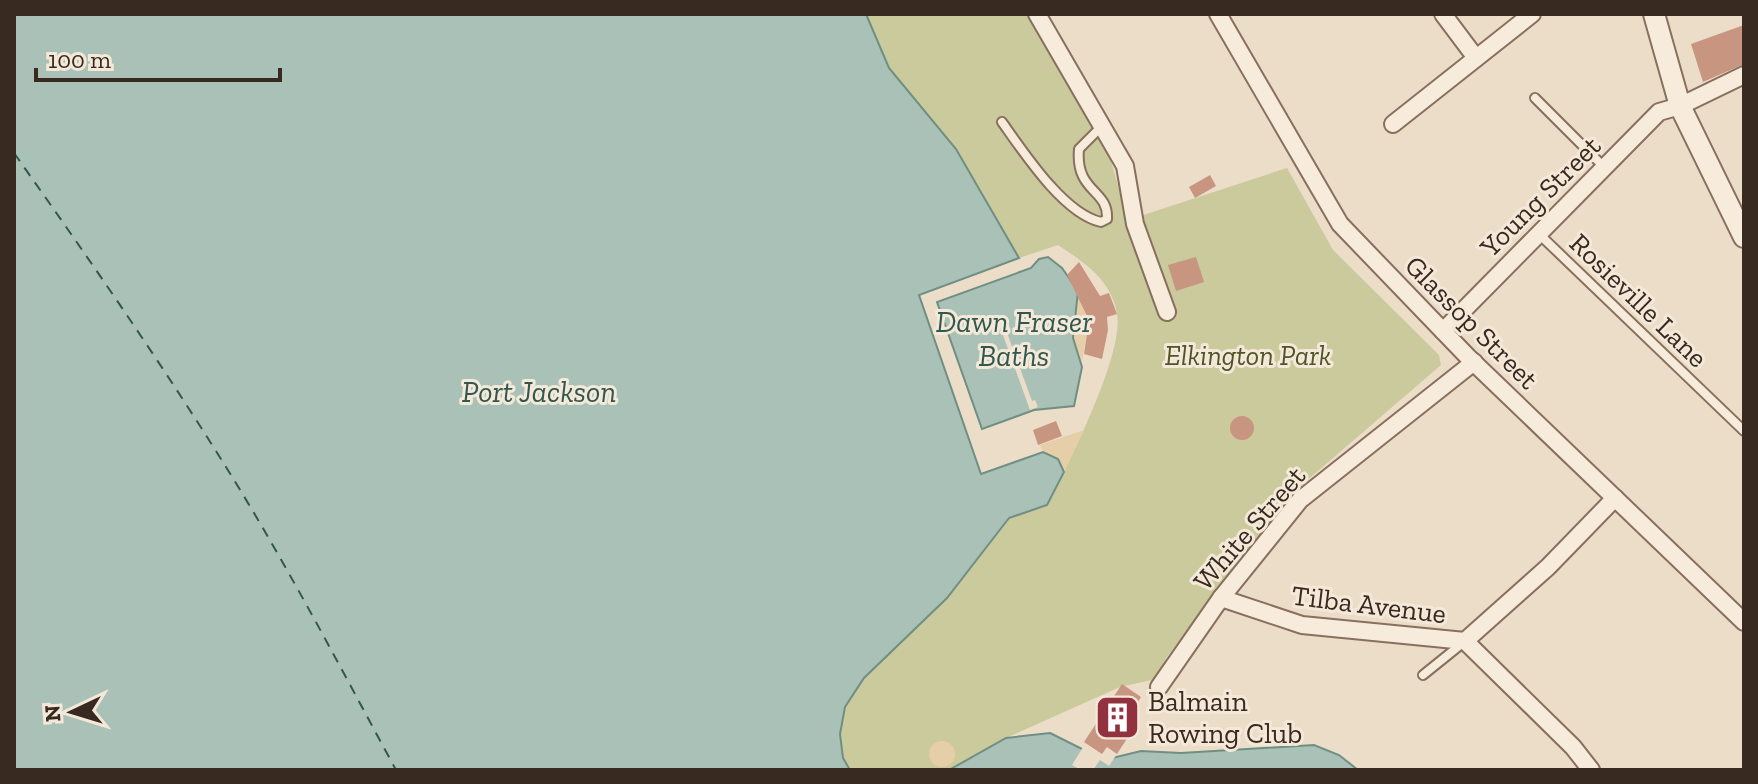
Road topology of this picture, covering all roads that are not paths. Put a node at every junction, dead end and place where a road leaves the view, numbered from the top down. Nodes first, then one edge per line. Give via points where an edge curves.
1 (1037, 14) edge
2 (1218, 14) edge
3 (1443, 14) edge
4 (1532, 14) edge
5 (1654, 14) edge
6 (1476, 58) junction
7 (1744, 75) edge
8 (1535, 98) dead end
9 (1680, 106) junction
10 (1002, 122) dead end
11 (1393, 124) dead end
12 (1104, 125) junction
13 (1604, 167) junction
14 (1539, 234) junction
15 (1744, 237) edge
16 (1167, 312) dead end
17 (1443, 331) junction
18 (1474, 362) junction
19 (1744, 431) edge
20 (1615, 498) junction
21 (1221, 598) junction
22 (1744, 622) edge
23 (1465, 641) junction
24 (1423, 675) dead end
25 (1159, 687) dead end
26 (1591, 770) edge

1 - 12 street
2 - 17 street, Glassop Street via 1340,224
3 - 6 street
4 - 6 street
5 - 9 street
6 - 11 street
7 - 9 street, Young Street
8 - 13 lane
9 - 13 street, Young Street via 1659,112
9 - 15 street
10 - 12 lane via 1076,211 1101,222 1108,213 1080,177 1078,161 1079,149
12 - 16 street via 1125,166 1135,224
13 - 14 street, Young Street
14 - 17 street, Young Street
14 - 19 lane, Rosieville Lane
17 - 18 street, Glassop Street
18 - 20 street, Glassop Street
18 - 21 street, White Street via 1300,500
20 - 22 street, Glassop Street
20 - 23 street
21 - 23 street, Tilba Avenue via 1302,625
21 - 25 street, White Street
23 - 24 lane
23 - 26 street

